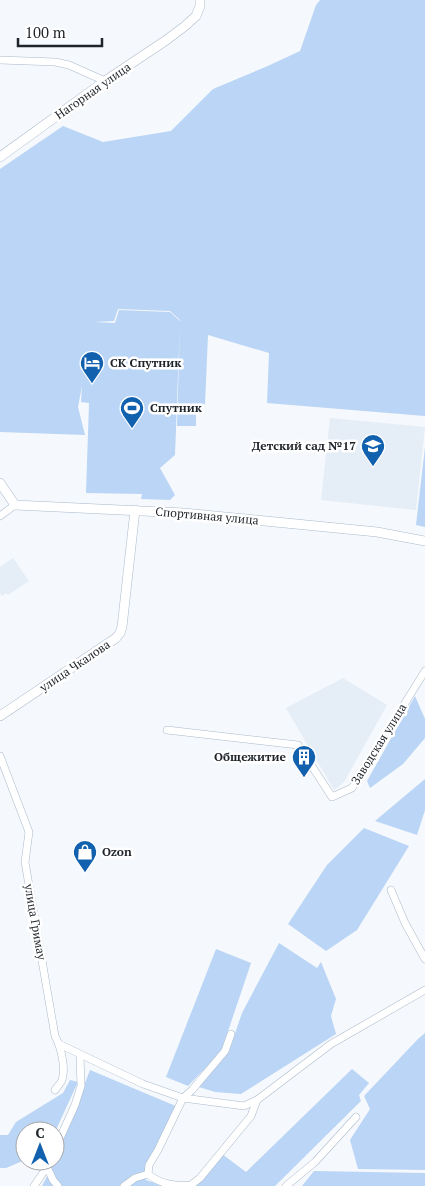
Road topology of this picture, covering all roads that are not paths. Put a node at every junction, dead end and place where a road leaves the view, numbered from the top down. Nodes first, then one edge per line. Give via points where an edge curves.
1 (200, 0) edge
2 (0, 60) edge
3 (105, 80) junction
4 (0, 157) edge
5 (0, 483) edge
6 (16, 505) junction
7 (135, 510) junction
8 (0, 516) edge
9 (425, 541) edge
10 (425, 671) edge
11 (0, 716) edge
12 (167, 730) dead end
13 (0, 756) edge
14 (391, 890) dead end
15 (425, 959) edge
16 (425, 990) edge
17 (231, 1034) dead end
18 (59, 1044) junction
19 (80, 1055) junction
20 (55, 1090) dead end
21 (183, 1098) junction
22 (257, 1100) junction
23 (356, 1117) dead end
24 (65, 1128) edge
25 (44, 1171) edge
26 (50, 1171) edge
27 (148, 1174) junction
28 (34, 1186) edge
29 (58, 1186) edge
30 (124, 1186) edge
31 (286, 1186) edge

1 - 3 main road, Нагорная улица via 196,16 166,41
2 - 3 street via 55,62
3 - 4 main road, Нагорная улица
5 - 6 main road
6 - 7 main road, Спортивная улица
6 - 8 street
7 - 9 main road, Спортивная улица via 368,531
7 - 11 main road, улица Чкалова via 120,633
10 - 12 street, Заводская улица via 352,788 332,797 298,745
13 - 18 street, улица Гримау via 29,832 25,862
14 - 15 street
16 - 22 street via 332,1044
17 - 21 street via 225,1051
18 - 19 street
18 - 20 street, улица Гримау via 62,1080
19 - 21 street
19 - 24 street via 81,1086
21 - 22 street via 244,1106
21 - 27 street via 149,1165
22 - 27 street via 251,1116 192,1185 168,1184
23 - 31 street via 315,1162
25 - 28 street
26 - 29 street
27 - 30 street

